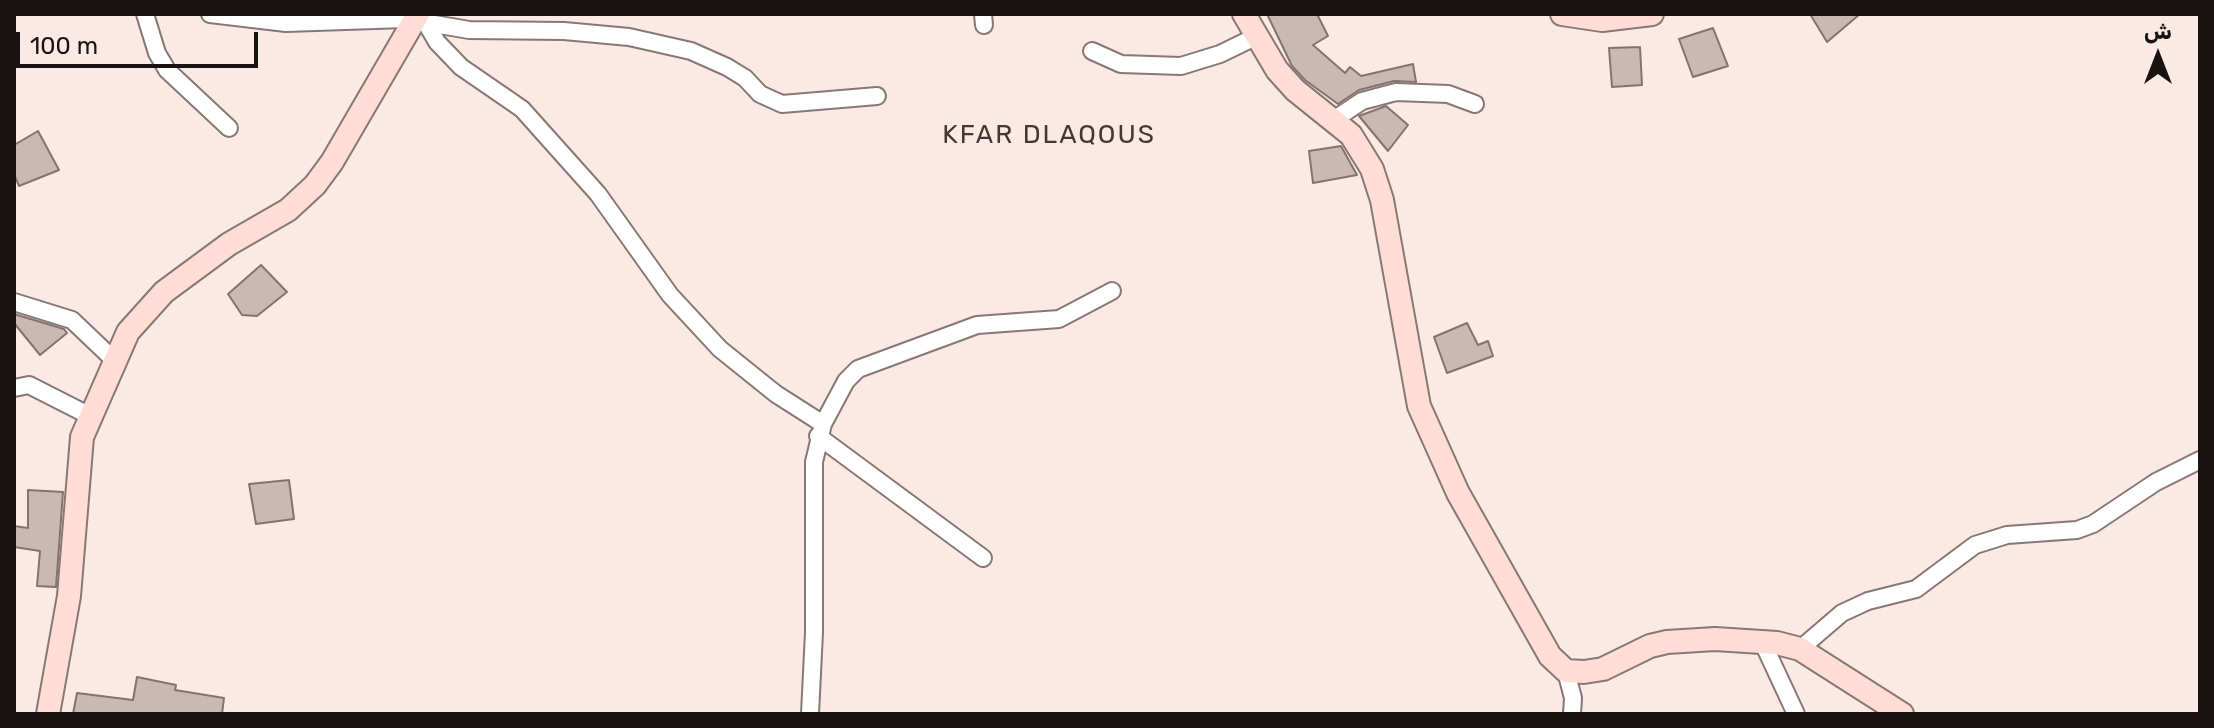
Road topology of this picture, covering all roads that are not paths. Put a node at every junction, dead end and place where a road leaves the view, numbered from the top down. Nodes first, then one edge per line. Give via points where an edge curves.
1 (145, 14) edge
2 (210, 14) edge
3 (1244, 14) edge
4 (1562, 14) edge
5 (1652, 14) edge
6 (420, 19) edge
7 (1255, 37) junction
8 (1092, 51) dead end
9 (877, 96) dead end
10 (1475, 104) dead end
11 (1335, 119) junction
12 (229, 128) dead end
13 (1112, 291) dead end
14 (14, 302) edge
15 (115, 361) junction
16 (14, 388) edge
17 (90, 416) junction
18 (821, 430) junction
19 (2200, 460) edge
20 (983, 558) dead end
21 (1762, 641) junction
22 (1800, 649) junction
23 (1566, 671) junction
24 (48, 714) edge
25 (810, 714) edge
26 (1572, 714) edge
27 (1796, 714) edge
28 (1902, 714) edge

1 - 12 street via 167,70
2 - 6 street via 286,23
3 - 7 main road
4 - 5 main road via 1602,20
6 - 9 street via 469,30 594,33 657,42 727,67 782,104
6 - 15 main road via 315,185 288,210 229,244 152,303 128,332
6 - 18 street via 443,49 522,109 598,194 670,295 710,338
7 - 8 street via 1181,66 1121,64
7 - 11 main road via 1295,90
10 - 11 street via 1448,94 1396,92 1362,101
11 - 23 main road via 1362,150 1382,200 1419,406 1458,493 1508,584 1550,656
13 - 18 street via 1059,319 977,325 858,369 846,381
14 - 15 street via 72,320
15 - 17 main road
16 - 17 street via 29,385
17 - 24 main road via 82,437 66,619
18 - 20 street
18 - 25 street via 814,462
19 - 22 street via 2093,524 2007,535 1975,545 1916,589 1842,613
21 - 22 main road
21 - 23 main road via 1667,642 1603,669
21 - 27 street
22 - 28 main road
23 - 26 street

